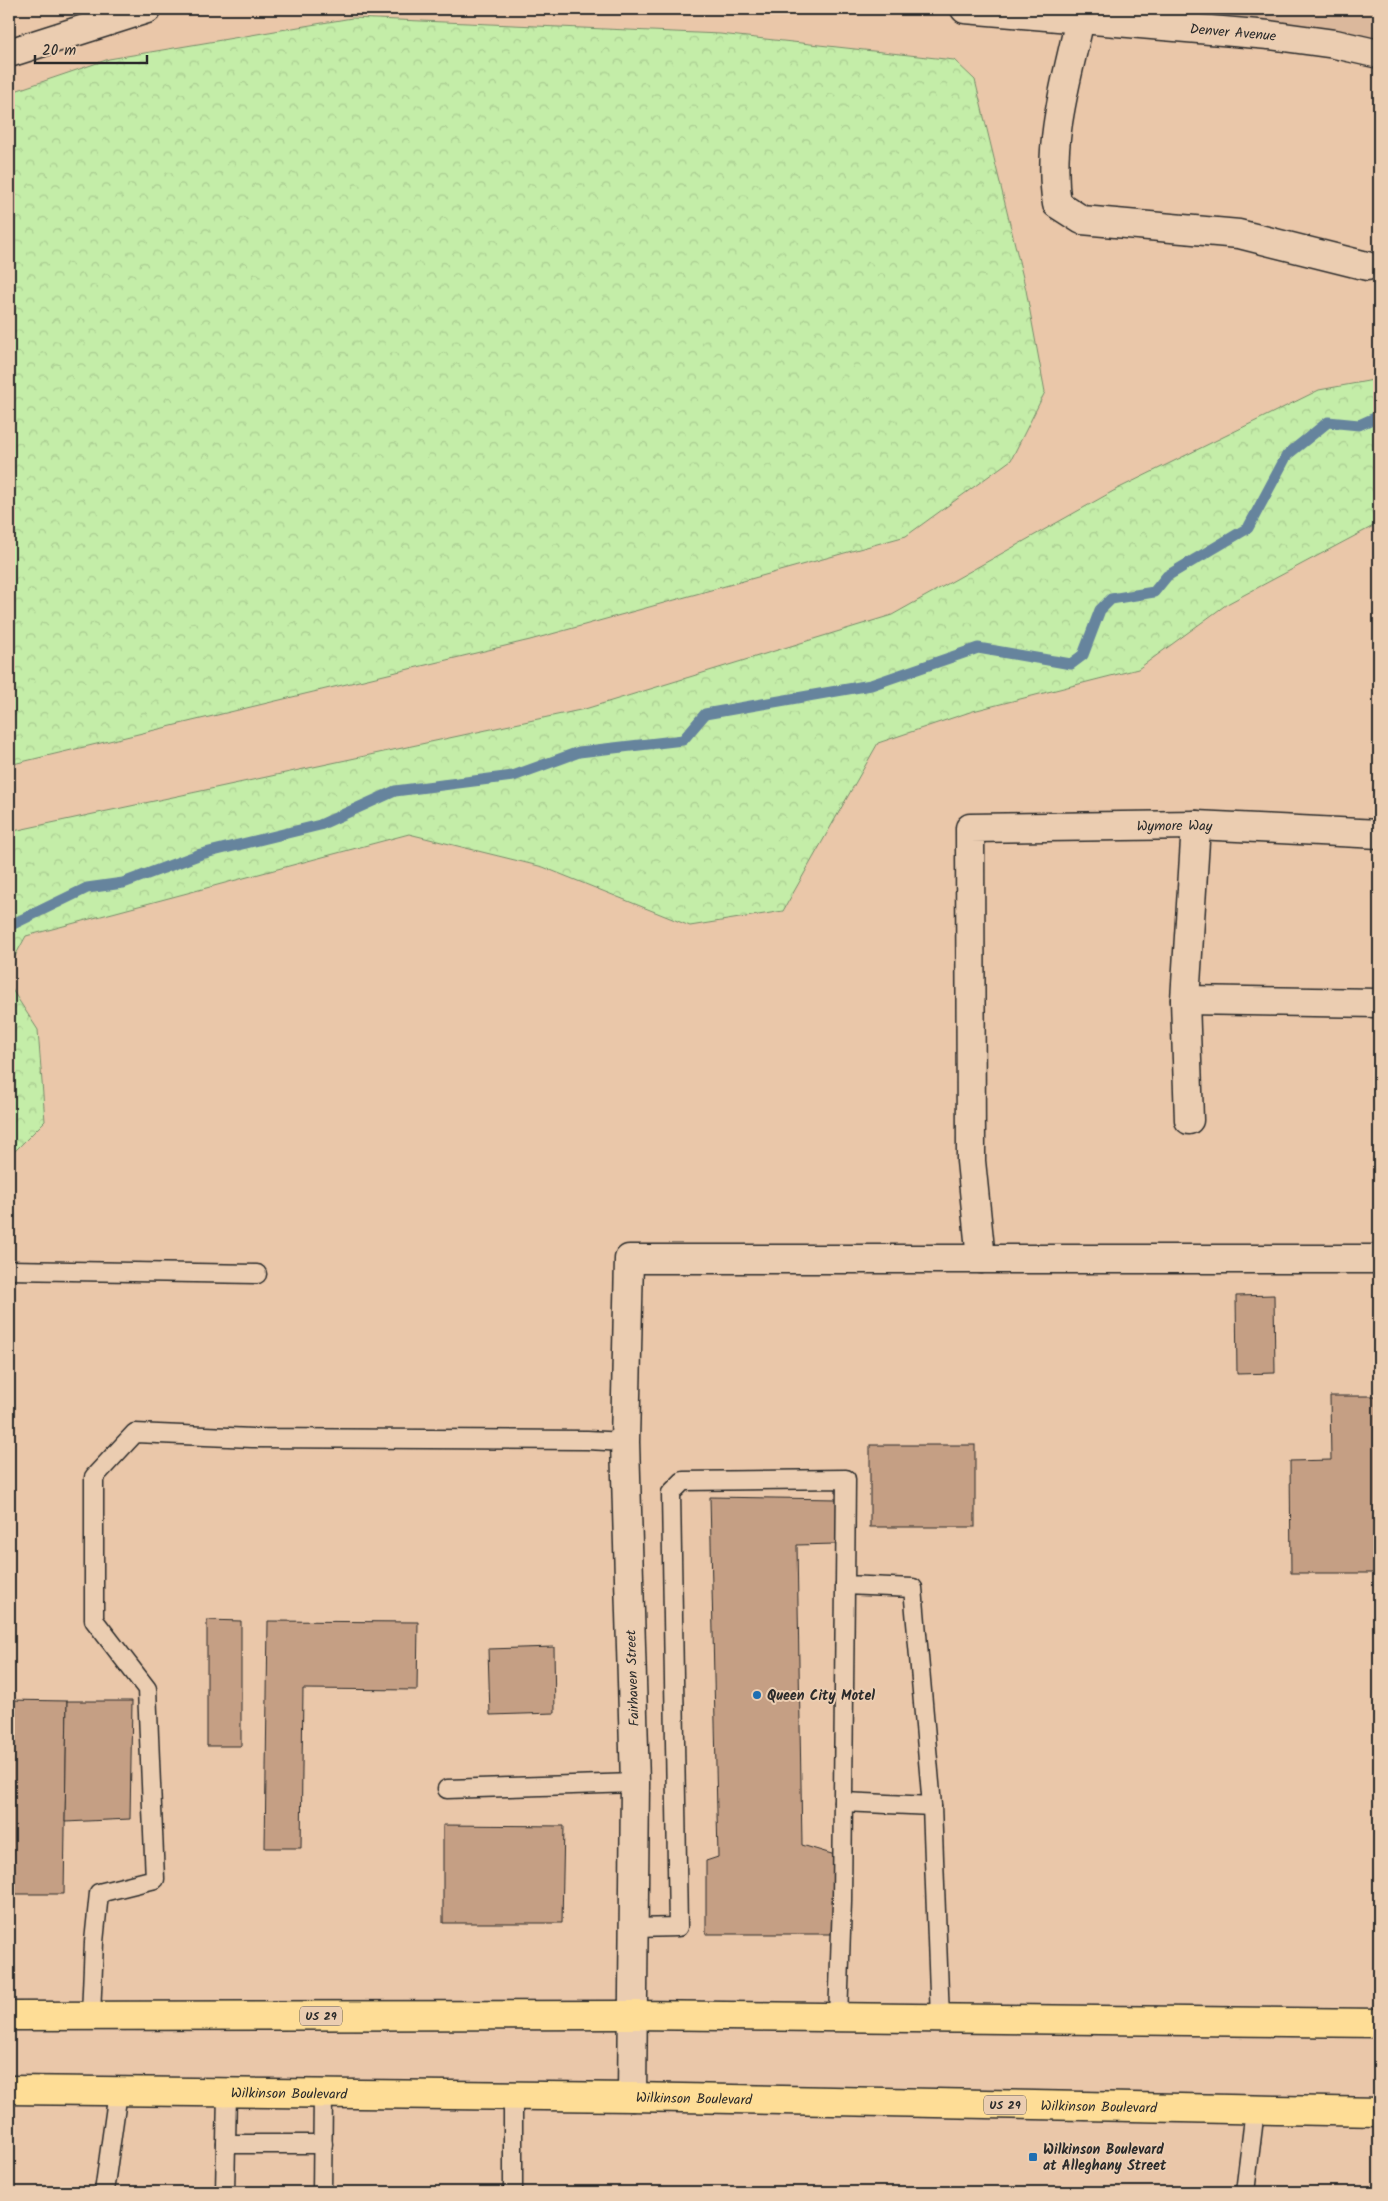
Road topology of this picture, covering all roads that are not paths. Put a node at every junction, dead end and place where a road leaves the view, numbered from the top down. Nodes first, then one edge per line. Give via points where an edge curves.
1 (147, 9) edge
2 (965, 9) edge
3 (1080, 19) junction
4 (9, 53) edge
5 (1379, 54) edge
6 (1367, 266) dead end
7 (1196, 825) junction
8 (1379, 834) edge
9 (1185, 1000) junction
10 (1379, 1003) edge
11 (1189, 1120) dead end
12 (981, 1259) junction
13 (1379, 1259) edge
14 (9, 1270) edge
15 (257, 1274) dead end
16 (625, 1442) junction
17 (845, 1585) junction
18 (635, 1783) junction
19 (447, 1789) dead end
20 (843, 1802) junction
21 (932, 1806) junction
22 (634, 1928) junction
23 (633, 2015) junction
24 (9, 2016) edge
25 (91, 2016) junction
26 (838, 2017) junction
27 (940, 2019) junction
28 (1379, 2023) edge
29 (9, 2090) edge
30 (118, 2092) junction
31 (227, 2093) junction
32 (323, 2094) junction
33 (513, 2095) junction
34 (632, 2097) junction
35 (1255, 2110) junction
36 (1379, 2112) edge
37 (226, 2144) junction
38 (323, 2144) junction
39 (104, 2192) edge
40 (225, 2192) edge
41 (322, 2192) edge
42 (513, 2192) edge
43 (1245, 2192) edge

1 - 4 street
2 - 3 street, Denver Avenue
3 - 5 street, Denver Avenue via 1270,35
3 - 6 street via 1057,124 1053,178 1057,204 1082,220 1239,234
7 - 8 street, Wymore Way
7 - 9 street
7 - 12 street, Wymore Way via 970,828 971,1161
9 - 10 street
9 - 11 street
12 - 13 street
12 - 16 street, Fairhaven Street via 629,1259
14 - 15 lane
16 - 18 street, Fairhaven Street
16 - 25 lane via 135,1434 94,1477 94,1620 147,1688 155,1879 99,1893
17 - 20 lane
17 - 21 lane via 913,1588
17 - 22 lane via 846,1479 683,1481 672,1493 678,1927
18 - 19 lane
18 - 22 street, Fairhaven Street
20 - 21 lane
20 - 26 lane
21 - 27 lane
22 - 23 street, Fairhaven Street
23 - 25 main road, US 29
23 - 26 main road, US 29
23 - 34 street, Fairhaven Street
24 - 25 main road, US 29
26 - 27 main road, US 29
27 - 28 main road, US 29
29 - 30 main road, Wilkinson Boulevard / US 29
30 - 31 main road, Wilkinson Boulevard / US 29
30 - 39 lane
31 - 32 main road, Wilkinson Boulevard / US 29
31 - 37 lane
32 - 33 main road, Wilkinson Boulevard / US 29
32 - 38 lane
33 - 34 main road, Wilkinson Boulevard / US 29
33 - 42 lane
34 - 35 main road, Wilkinson Boulevard / US 29
35 - 36 main road, Wilkinson Boulevard / US 29
35 - 43 lane
37 - 38 lane
37 - 40 lane
38 - 41 lane

